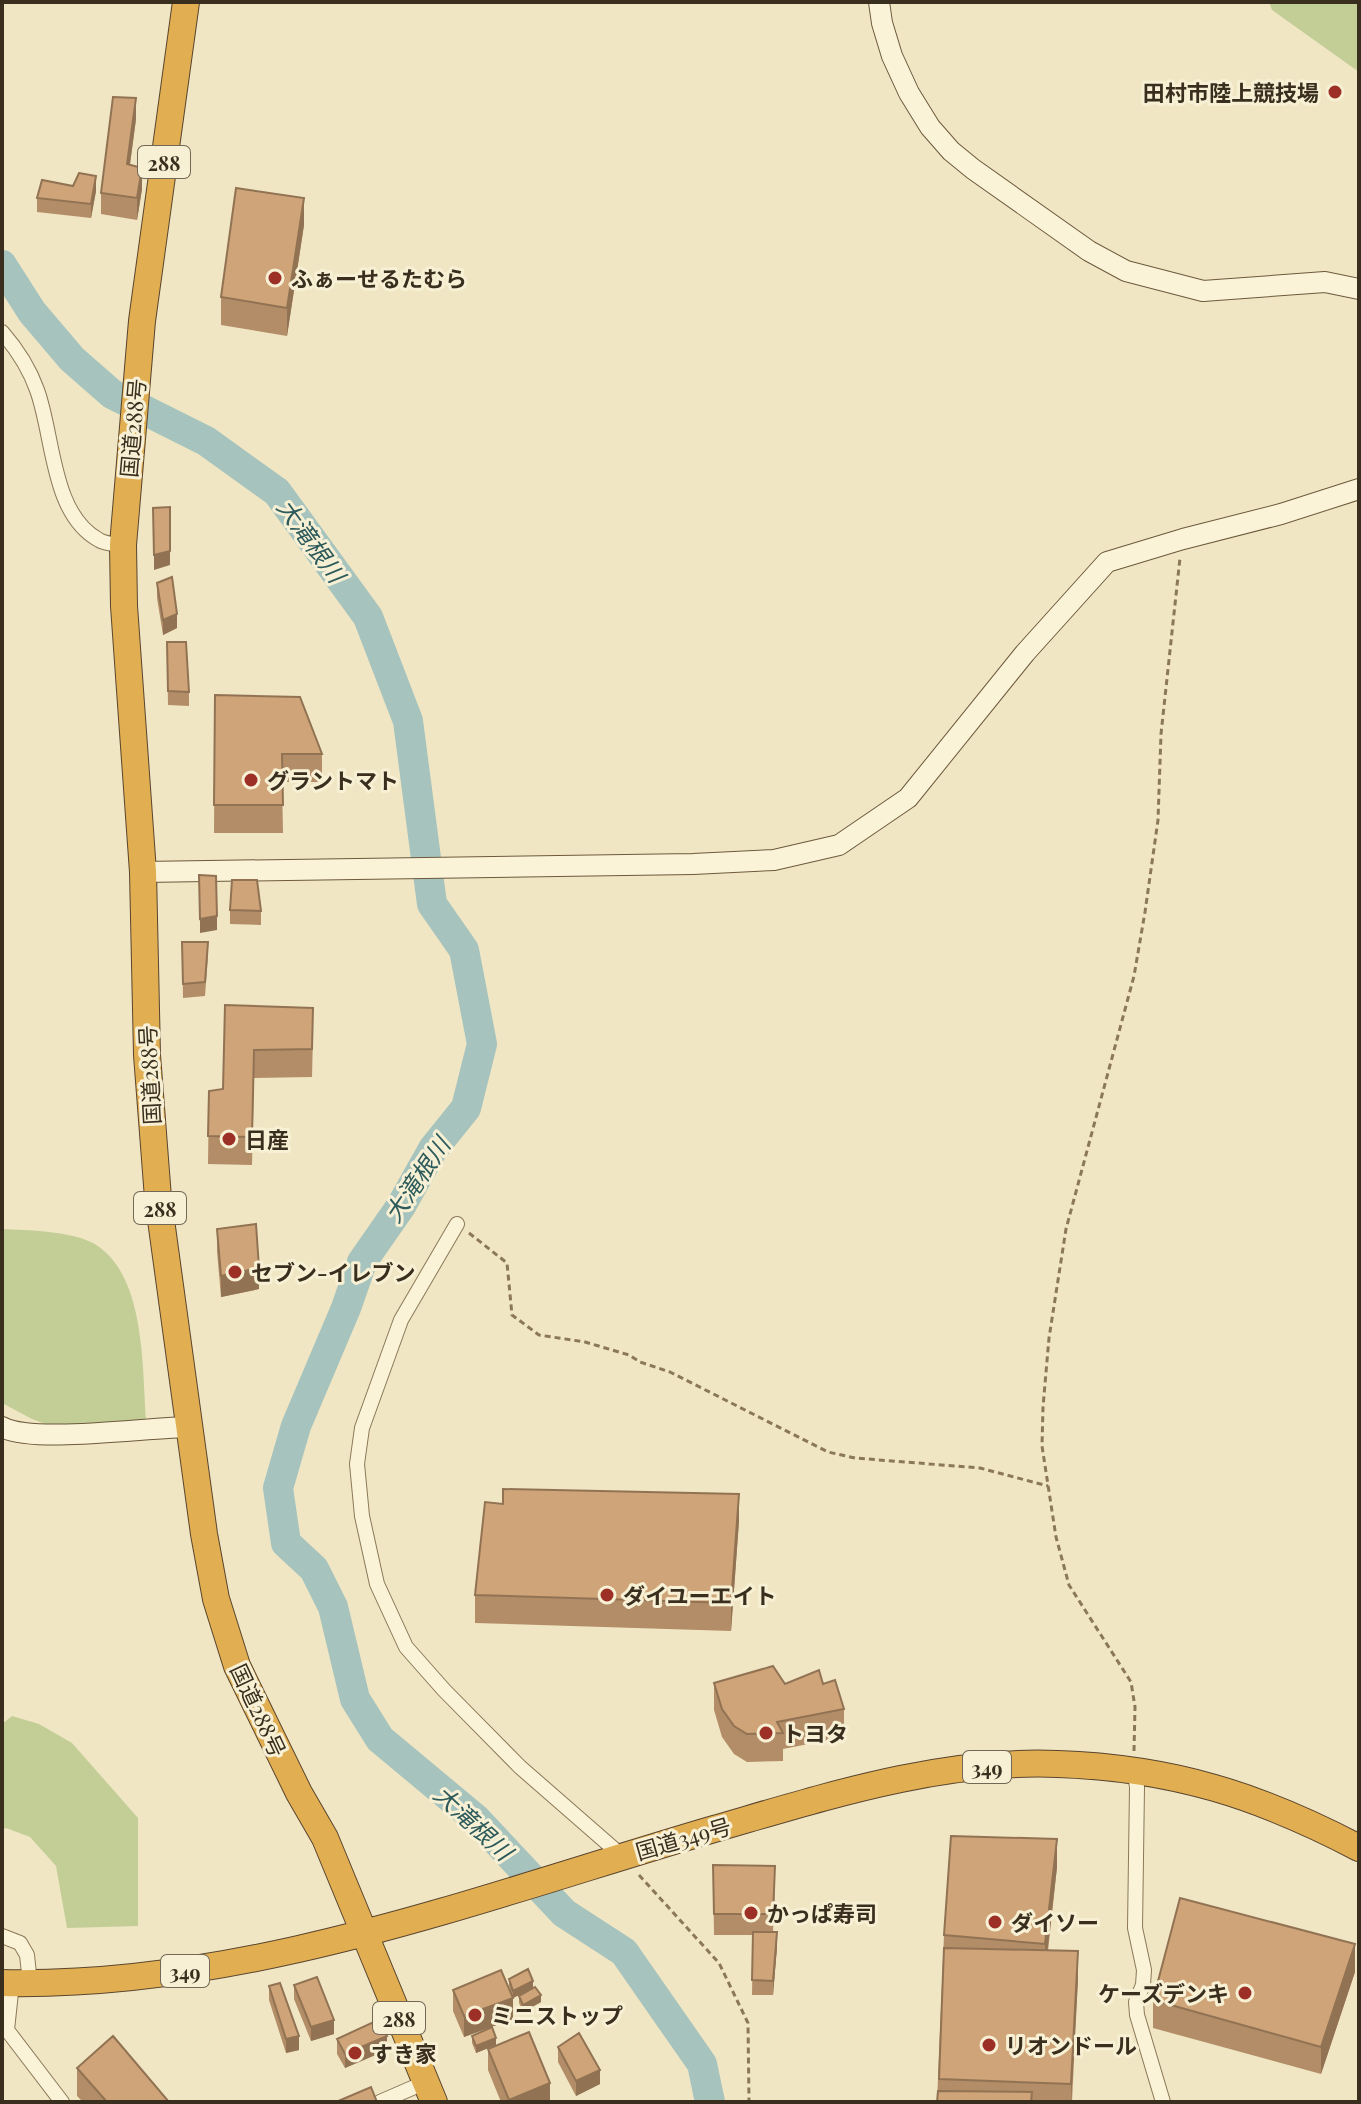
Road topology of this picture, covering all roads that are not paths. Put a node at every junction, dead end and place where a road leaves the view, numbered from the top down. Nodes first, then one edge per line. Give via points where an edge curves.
1 (186, 2) edge
2 (879, 2) edge
3 (1359, 289) edge
4 (2, 332) edge
5 (1359, 489) edge
6 (123, 545) junction
7 (143, 872) junction
8 (457, 1224) road end
9 (2, 1427) edge
10 (191, 1427) junction
11 (1134, 1769) junction
12 (1359, 1848) edge
13 (616, 1858) junction
14 (364, 1933) junction
15 (2, 1936) edge
16 (15, 1983) edge
17 (5, 2031) edge
18 (430, 2092) edge
19 (62, 2102) edge
20 (380, 2102) edge
21 (1163, 2102) edge

1 - 6 highway, 国道288号 / 288 via 142,321
2 - 3 street via 892,56 930,127 973,169 1089,251 1126,271 1203,291 1325,282
4 - 6 street via 37,389 65,501 78,523 100,541
5 - 7 street via 1107,562 1025,653 908,798 839,845 774,860 693,864
6 - 7 highway, 国道288号 / 288
7 - 10 highway, 国道288号 / 288 via 153,1142
8 - 13 street via 401,1320 362,1428 357,1464 362,1516 377,1584 406,1647
9 - 10 street via 52,1434
10 - 14 highway, 国道288号 / 288 via 216,1599 237,1666 325,1838
11 - 12 highway, 国道349号 / 349 via 1247,1798
11 - 13 highway, 国道349号 / 349 via 1011,1764 908,1778
11 - 21 street via 1135,1928 1144,1970 1137,2015
13 - 14 highway, 国道349号 / 349
14 - 16 highway, 国道349号 / 349 via 191,1970
14 - 18 highway, 国道288号 / 288
15 - 16 street via 20,1943 27,1955
16 - 17 street
17 - 19 street
18 - 20 street

